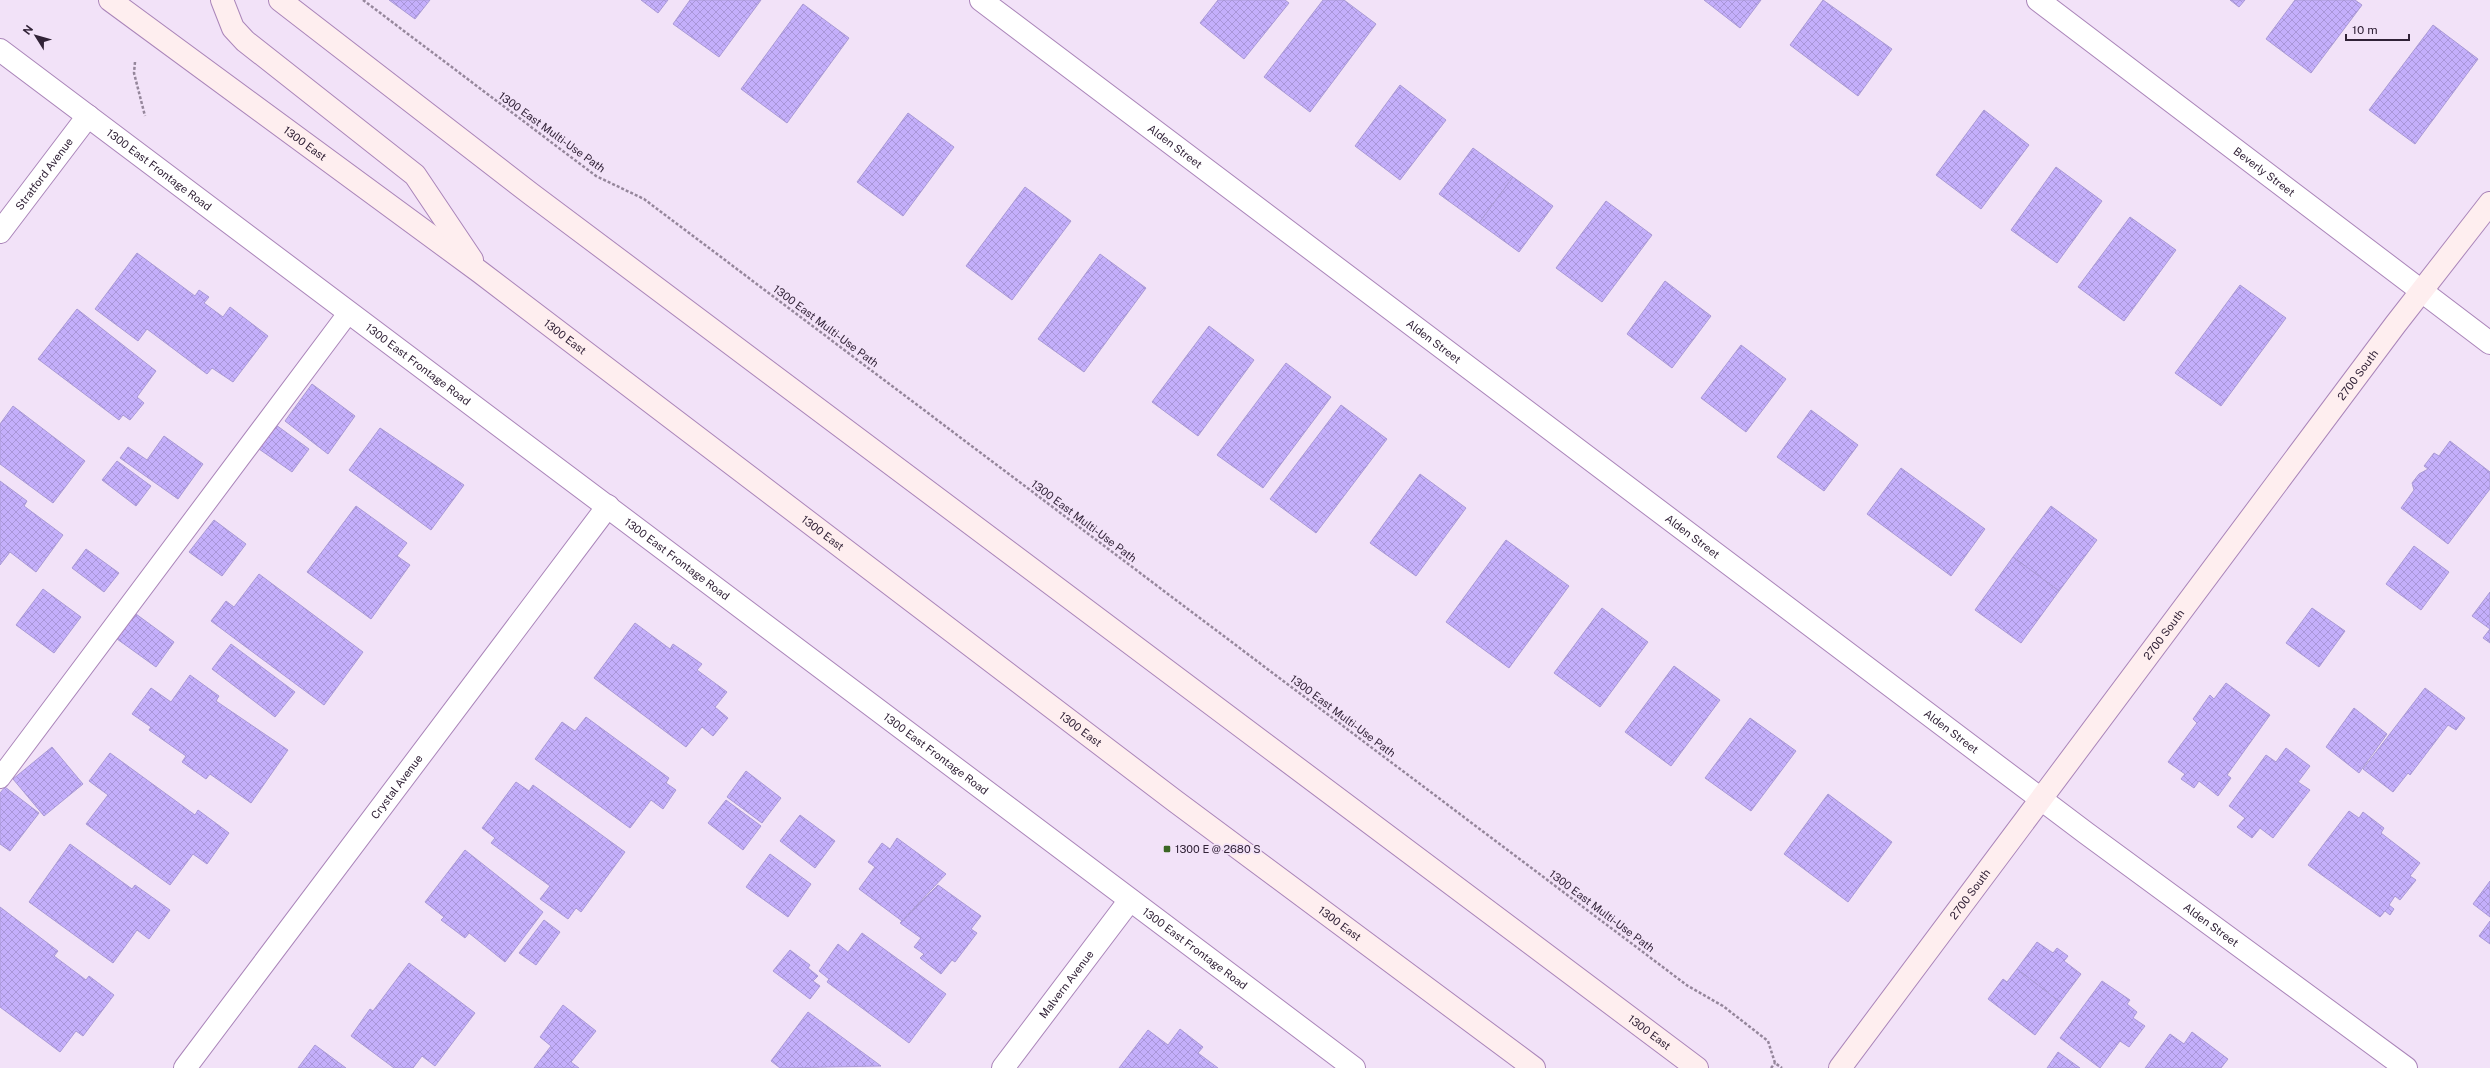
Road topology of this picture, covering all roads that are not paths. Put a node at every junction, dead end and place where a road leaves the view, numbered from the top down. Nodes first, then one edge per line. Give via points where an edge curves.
1 (110, 0) edge
2 (222, 0) edge
3 (280, 0) edge
4 (981, 0) edge
5 (2038, 0) edge
6 (0, 50) edge
7 (88, 116) junction
8 (2490, 203) edge
9 (0, 232) edge
10 (480, 272) junction
11 (2422, 291) junction
12 (349, 312) junction
13 (2490, 343) edge
14 (608, 506) junction
15 (0, 778) edge
16 (2042, 799) junction
17 (1130, 900) junction
18 (185, 1068) edge
19 (1003, 1068) edge
20 (1354, 1068) edge
21 (1534, 1068) edge
22 (1697, 1068) edge
23 (1840, 1068) edge
24 (2406, 1068) edge

1 - 10 main road, 1300 East
2 - 10 main road via 233,28 245,41 415,175
3 - 22 main road, 1300 East via 531,194
4 - 16 street, Alden Street
5 - 11 street, Beverly Street
6 - 7 street, 1300 East Frontage Road
7 - 9 street, Stratford Avenue
7 - 12 street, 1300 East Frontage Road
8 - 11 main road, 2700 South
10 - 21 main road, 1300 East via 1175,801
11 - 13 street, Beverly Street
11 - 16 main road, 2700 South
12 - 14 street, 1300 East Frontage Road
12 - 15 lane
14 - 17 street, 1300 East Frontage Road
14 - 18 street, Crystal Avenue
16 - 23 main road, 2700 South
16 - 24 street, Alden Street
17 - 19 street, Malvern Avenue
17 - 20 street, 1300 East Frontage Road

